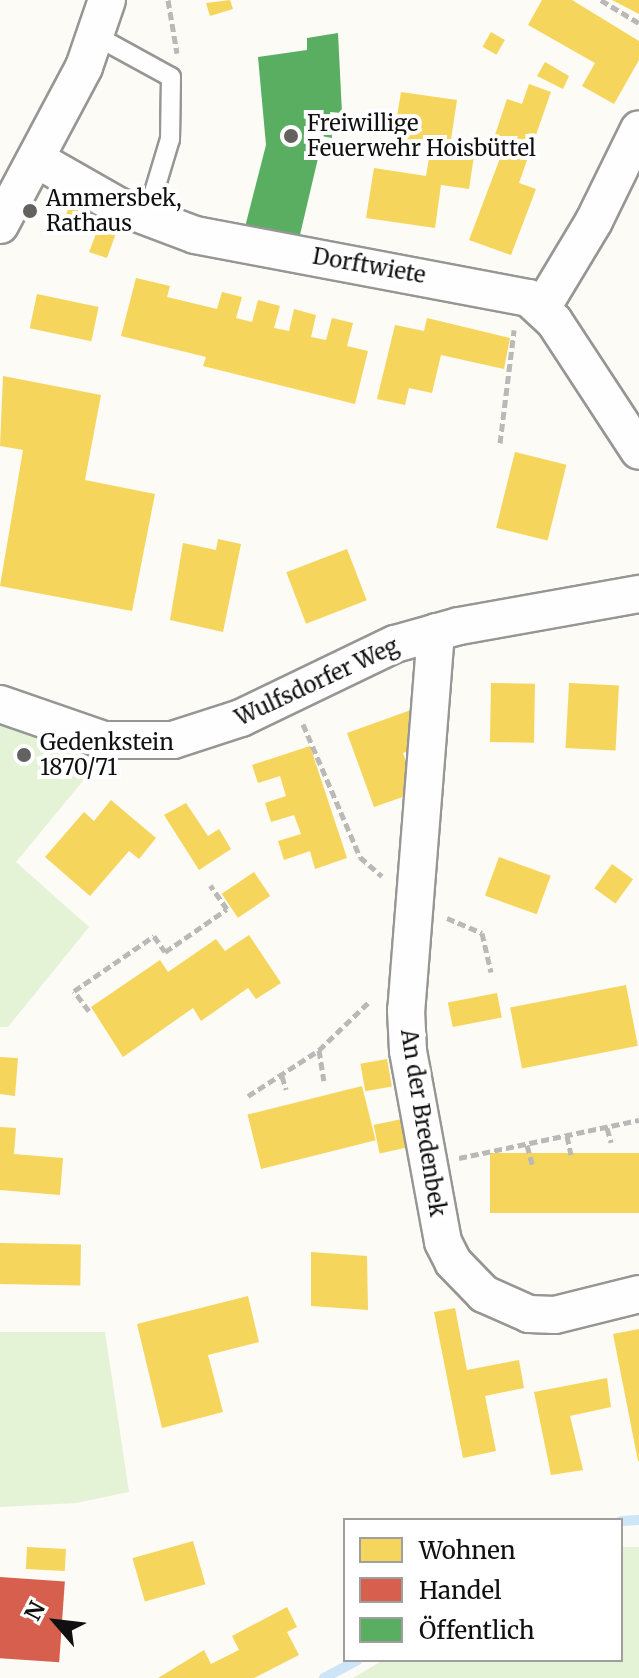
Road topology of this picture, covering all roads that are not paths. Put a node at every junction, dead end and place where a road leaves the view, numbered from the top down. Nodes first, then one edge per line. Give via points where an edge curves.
1 (107, 0) edge
2 (96, 36) junction
3 (639, 129) edge
4 (36, 159) junction
5 (146, 219) junction
6 (0, 225) edge
7 (531, 300) junction
8 (639, 451) edge
9 (639, 594) edge
10 (436, 632) junction
11 (0, 704) edge
12 (639, 1294) edge

1 - 2 street
2 - 4 street
2 - 5 lane via 171,77 170,139
3 - 7 street via 594,221
4 - 5 street, Dorftwiete
4 - 6 street
5 - 7 street, Dorftwiete via 221,240
7 - 8 street
9 - 10 street, Wulfsdorfer Weg
10 - 11 street, Wulfsdorfer Weg via 367,655 195,734 145,744 87,736
10 - 12 street, An der Bredenbek via 406,965 408,1051 443,1242 453,1262 484,1294 529,1314 555,1315

